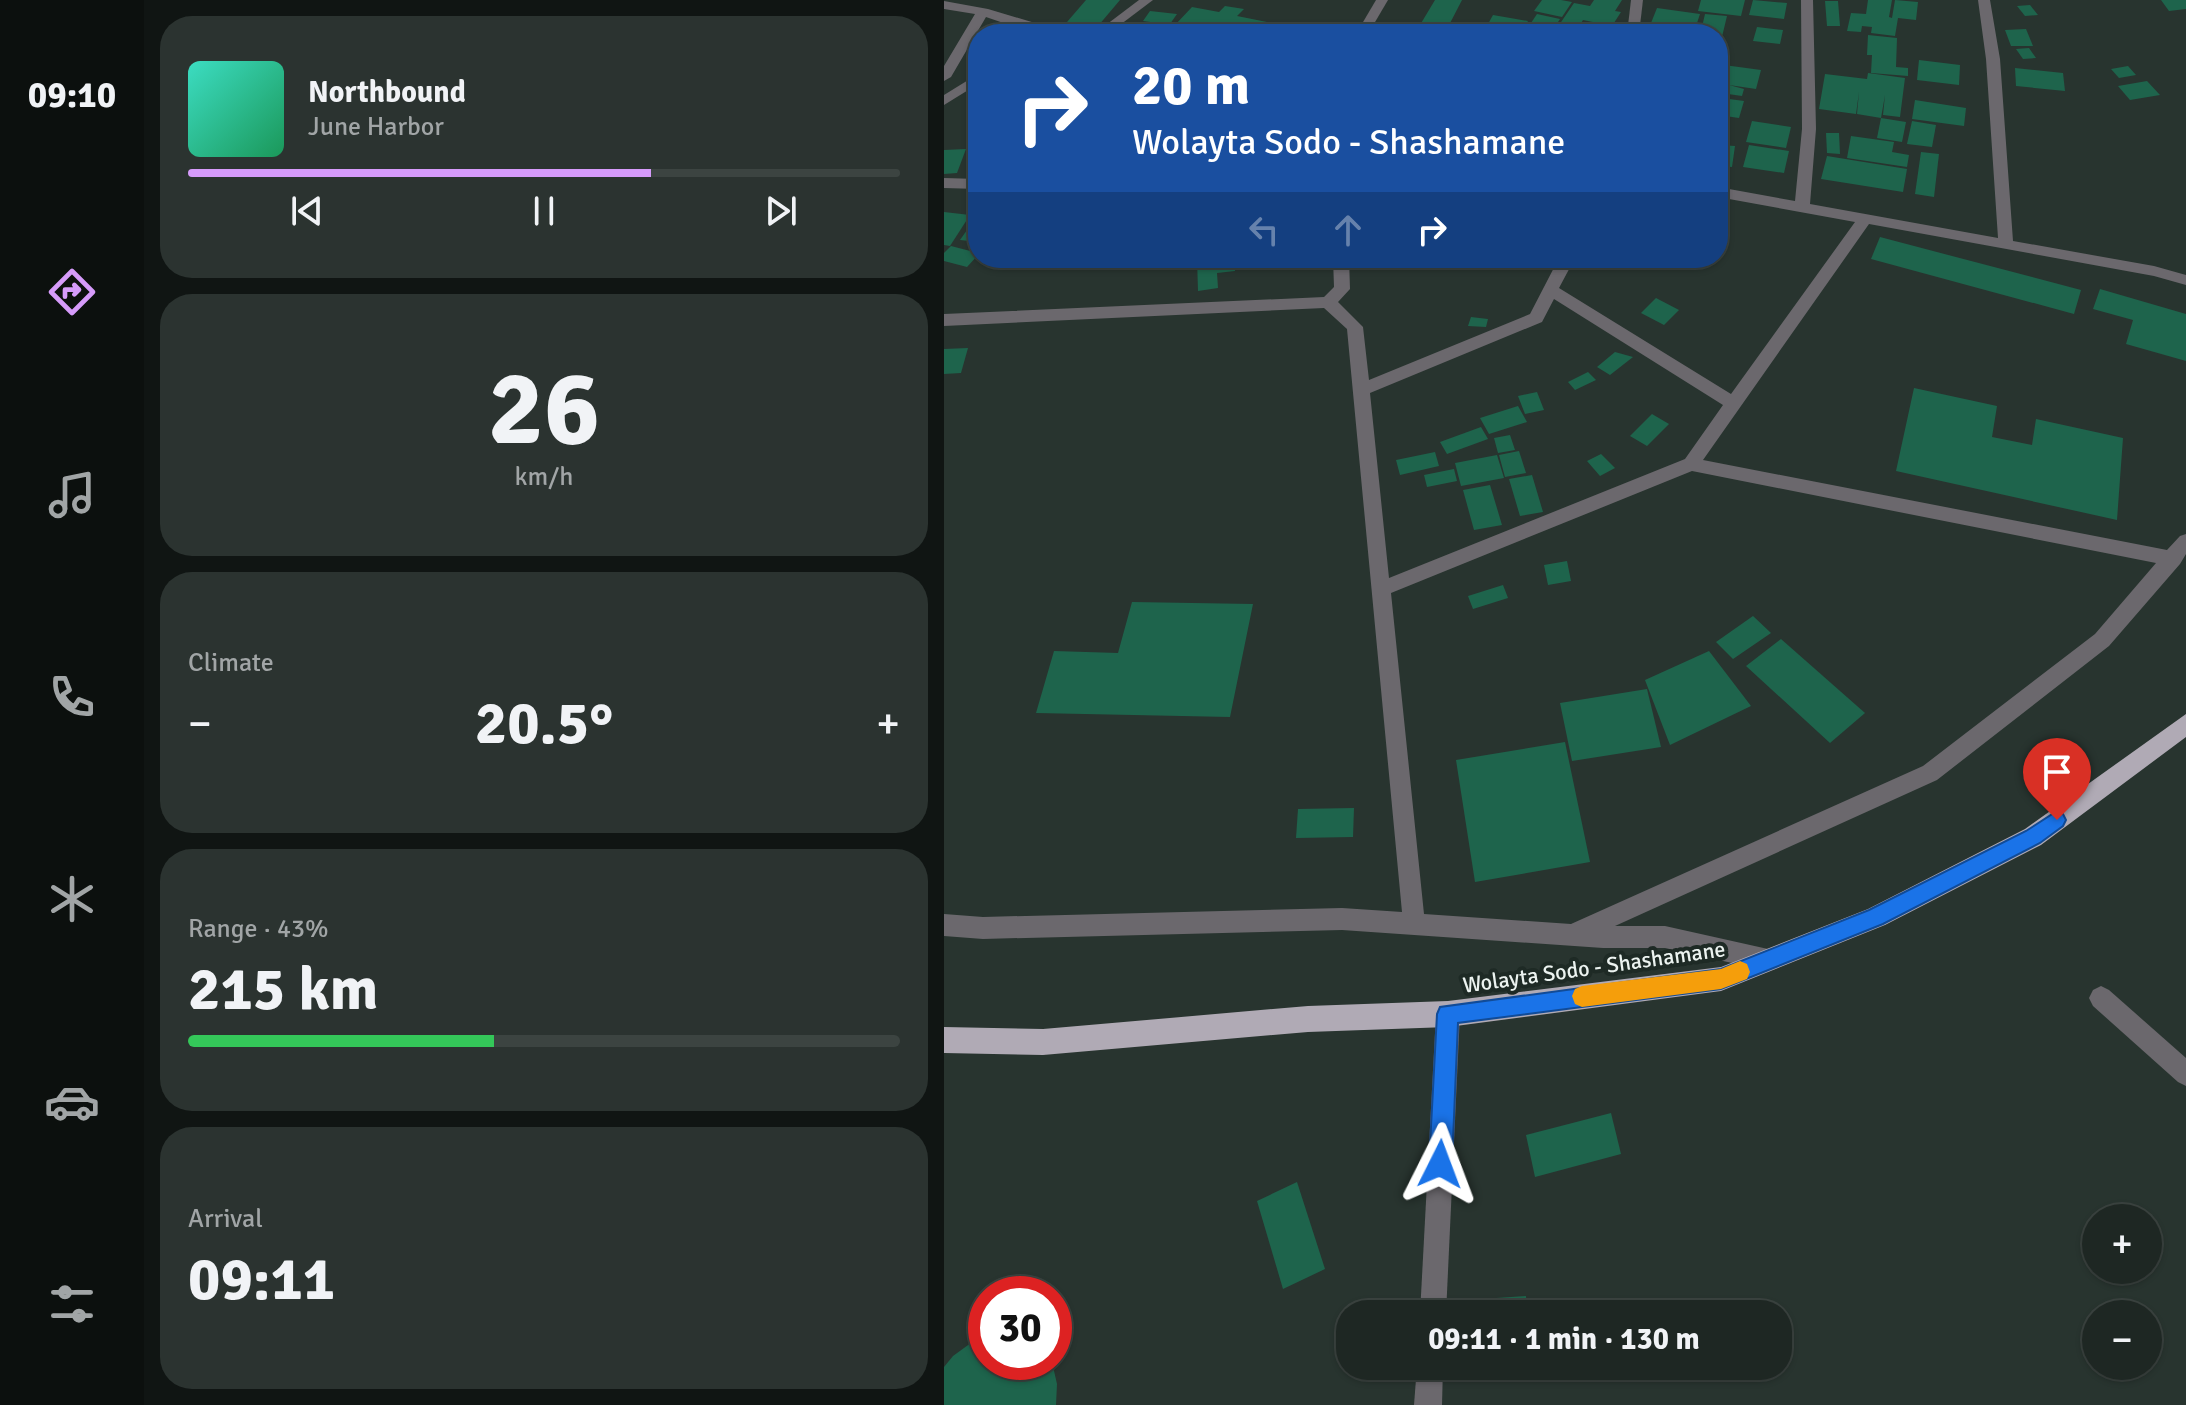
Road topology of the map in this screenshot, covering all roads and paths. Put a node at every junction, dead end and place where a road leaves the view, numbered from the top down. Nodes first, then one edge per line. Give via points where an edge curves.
1 (1147, 0) edge
2 (1382, 0) edge
3 (1637, 0) edge
4 (1807, 0) edge
5 (1984, 0) edge
6 (944, 5) edge
7 (983, 12) junction
8 (976, 24) edge
9 (1023, 24) edge
10 (1114, 24) edge
11 (1368, 24) edge
12 (1634, 24) edge
13 (968, 37) edge
14 (944, 77) edge
15 (968, 85) edge
16 (944, 101) edge
17 (944, 183) edge
18 (968, 184) edge
19 (1728, 194) edge
20 (1802, 206) junction
21 (1866, 217) junction
22 (2006, 243) junction
23 (1341, 268) edge
24 (1562, 268) edge
25 (2186, 280) edge
26 (1551, 290) junction
27 (1328, 302) junction
28 (944, 320) edge
29 (1361, 390) junction
30 (1734, 404) junction
31 (1691, 464) junction
32 (2186, 541) edge
33 (2173, 559) junction
34 (1381, 589) junction
35 (2186, 724) edge
36 (1414, 924) junction
37 (944, 925) edge
38 (1569, 935) junction
39 (1768, 960) junction
40 (2101, 998) dead end
41 (1448, 1014) junction
42 (944, 1040) edge
43 (2186, 1074) edge
44 (1434, 1300) edge
45 (1429, 1380) edge
46 (1428, 1405) edge

1 - 10 street
2 - 11 street
3 - 12 street
4 - 20 street via 1809,129
5 - 22 street
6 - 7 street
7 - 8 street
7 - 9 street
13 - 14 street
15 - 16 street
17 - 18 street
19 - 20 street
20 - 21 street
21 - 22 street
21 - 30 street
22 - 25 street
23 - 27 street via 1342,289
24 - 26 street
26 - 29 street via 1536,318
26 - 30 street
27 - 28 street
27 - 29 street via 1355,327
29 - 34 street
30 - 31 street
31 - 33 street
31 - 34 street
32 - 33 street
33 - 38 street via 2102,640 1930,773
34 - 36 street
35 - 39 highway, Wolayta Sodo - Shashamane via 2033,837 1876,917
36 - 37 street via 1342,919
36 - 38 street
38 - 39 street via 1665,937
39 - 41 highway, Wolayta Sodo - Shashamane via 1721,979
40 - 43 street
41 - 42 highway, Wolayta Sodo - Shashamane via 1308,1019 1043,1042
41 - 44 street
45 - 46 street

